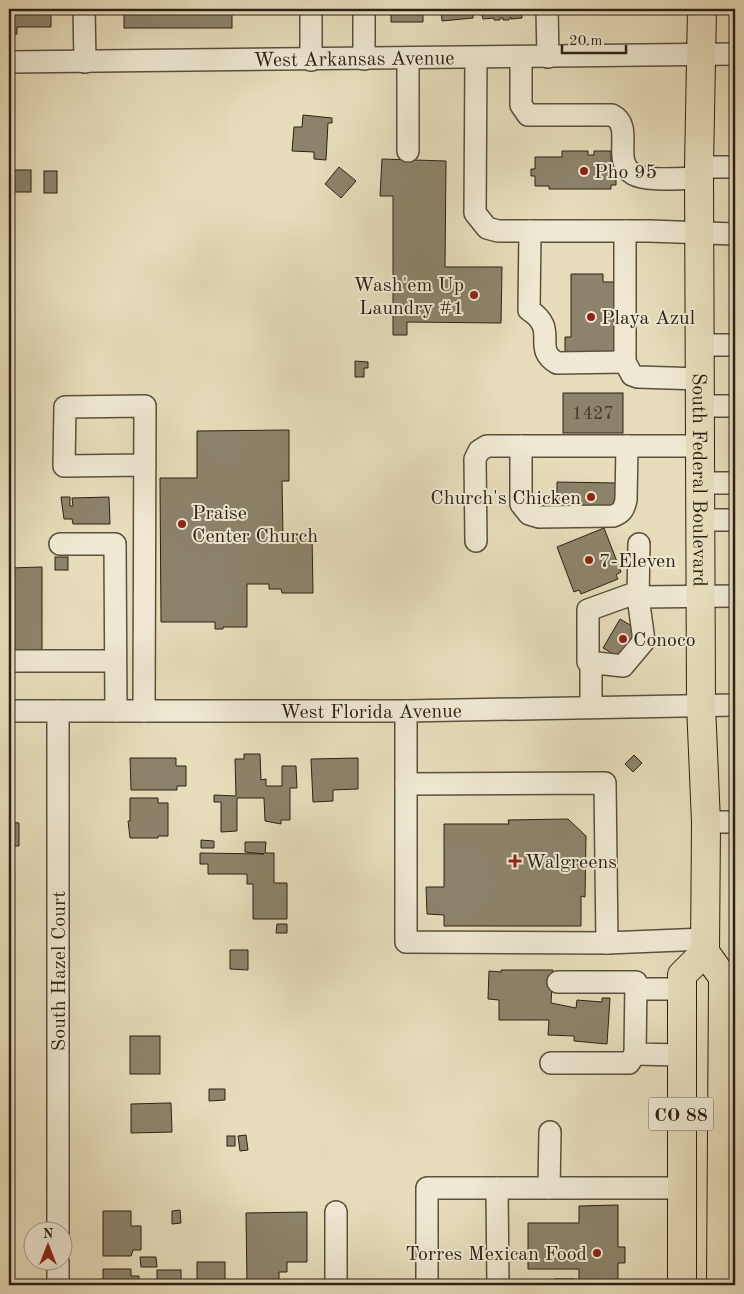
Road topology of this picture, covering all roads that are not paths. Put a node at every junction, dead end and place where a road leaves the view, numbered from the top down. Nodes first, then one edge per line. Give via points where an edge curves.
1 (84, 9) edge
2 (311, 9) edge
3 (364, 9) edge
4 (548, 9) edge
5 (702, 9) edge
6 (735, 54) edge
7 (700, 55) junction
8 (521, 57) junction
9 (548, 57) junction
10 (408, 58) junction
11 (476, 58) junction
12 (364, 59) junction
13 (311, 60) junction
14 (9, 62) edge
15 (85, 62) junction
16 (408, 151) dead end
17 (735, 167) edge
18 (699, 172) junction
19 (530, 231) junction
20 (625, 231) junction
21 (700, 234) junction
22 (735, 234) edge
23 (700, 345) junction
24 (735, 345) edge
25 (625, 362) junction
26 (700, 379) junction
27 (700, 406) junction
28 (735, 406) edge
29 (521, 446) junction
30 (626, 446) junction
31 (700, 446) junction
32 (145, 466) junction
33 (700, 483) junction
34 (735, 483) edge
35 (700, 520) junction
36 (735, 520) edge
37 (476, 541) dead end
38 (60, 544) dead end
39 (639, 544) dead end
40 (638, 594) junction
41 (735, 596) edge
42 (700, 597) junction
43 (9, 661) edge
44 (115, 661) junction
45 (591, 662) junction
46 (701, 705) junction
47 (735, 705) edge
48 (591, 707) junction
49 (9, 710) edge
50 (58, 711) junction
51 (116, 711) junction
52 (144, 711) junction
53 (406, 712) junction
54 (406, 784) junction
55 (706, 822) junction
56 (735, 822) edge
57 (607, 943) junction
58 (705, 945) junction
59 (558, 982) dead end
60 (636, 988) junction
61 (681, 988) junction
62 (635, 1054) junction
63 (681, 1055) junction
64 (550, 1063) dead end
65 (728, 1113) edge
66 (550, 1132) dead end
67 (496, 1188) junction
68 (549, 1188) junction
69 (682, 1188) junction
70 (728, 1194) edge
71 (336, 1212) dead end
72 (58, 1222) edge
73 (58, 1272) edge
74 (58, 1285) edge
75 (336, 1285) edge
76 (427, 1285) edge
77 (498, 1285) edge
78 (682, 1285) edge
79 (721, 1285) edge

1 - 15 street
2 - 13 street
3 - 12 street
4 - 9 street
5 - 7 main road, South Federal Boulevard
6 - 7 street, West Arkansas Avenue
7 - 9 street, West Arkansas Avenue
7 - 18 main road, South Federal Boulevard
8 - 9 street, West Arkansas Avenue
8 - 11 street, West Arkansas Avenue
8 - 18 street via 521,105 528,115 612,115 622,125 623,158 633,174 643,177
10 - 11 street, West Arkansas Avenue
10 - 12 street, West Arkansas Avenue
10 - 16 street
11 - 19 street via 475,213 487,228
12 - 13 street, West Arkansas Avenue
13 - 15 street, West Arkansas Avenue
14 - 15 street, West Arkansas Avenue
17 - 18 street
18 - 21 main road, South Federal Boulevard
19 - 20 street
19 - 25 street via 529,310 539,316 545,327 545,351 549,358 557,363
20 - 21 street
20 - 25 street
21 - 22 street
21 - 23 main road, South Federal Boulevard
23 - 24 street
23 - 26 main road, South Federal Boulevard
25 - 26 street via 632,374 638,377
26 - 27 main road, South Federal Boulevard
27 - 28 street
27 - 31 main road, South Federal Boulevard
29 - 30 street
29 - 30 street via 521,504 529,514 539,517 620,514 626,500
29 - 37 street via 487,446 475,459
30 - 31 street
31 - 33 main road, South Federal Boulevard
32 - 32 street via 145,406 65,407 64,466
32 - 52 street
33 - 34 street
33 - 35 main road, South Federal Boulevard
35 - 36 street
35 - 42 main road, South Federal Boulevard
38 - 44 street via 115,544
39 - 40 street
40 - 42 street
40 - 45 street via 588,610 588,662
40 - 45 street via 644,641 623,666
41 - 42 street
42 - 46 main road, South Federal Boulevard
43 - 44 street
44 - 51 street
45 - 48 street
46 - 47 street, West Florida Avenue
46 - 48 street, West Florida Avenue
46 - 55 main road, South Federal Boulevard
48 - 53 street, West Florida Avenue
49 - 50 street, West Florida Avenue
50 - 51 street, West Florida Avenue
50 - 72 street, South Hazel Court
51 - 52 street, West Florida Avenue
52 - 53 street, West Florida Avenue
53 - 54 street
54 - 57 street via 406,942
54 - 57 street via 605,783
55 - 56 street
55 - 58 main road, South Federal Boulevard
57 - 58 street
58 - 61 main road, CO 88 via 682,975
58 - 65 main road via 722,976
59 - 60 street via 636,982
60 - 61 street
60 - 62 street
61 - 63 main road, CO 88
62 - 63 street
62 - 64 street via 629,1063
63 - 69 main road, CO 88
65 - 70 main road
66 - 68 street
67 - 68 street
67 - 76 street via 427,1188
67 - 77 street
68 - 69 street
69 - 78 main road, CO 88
70 - 79 main road
71 - 75 street
73 - 74 street

